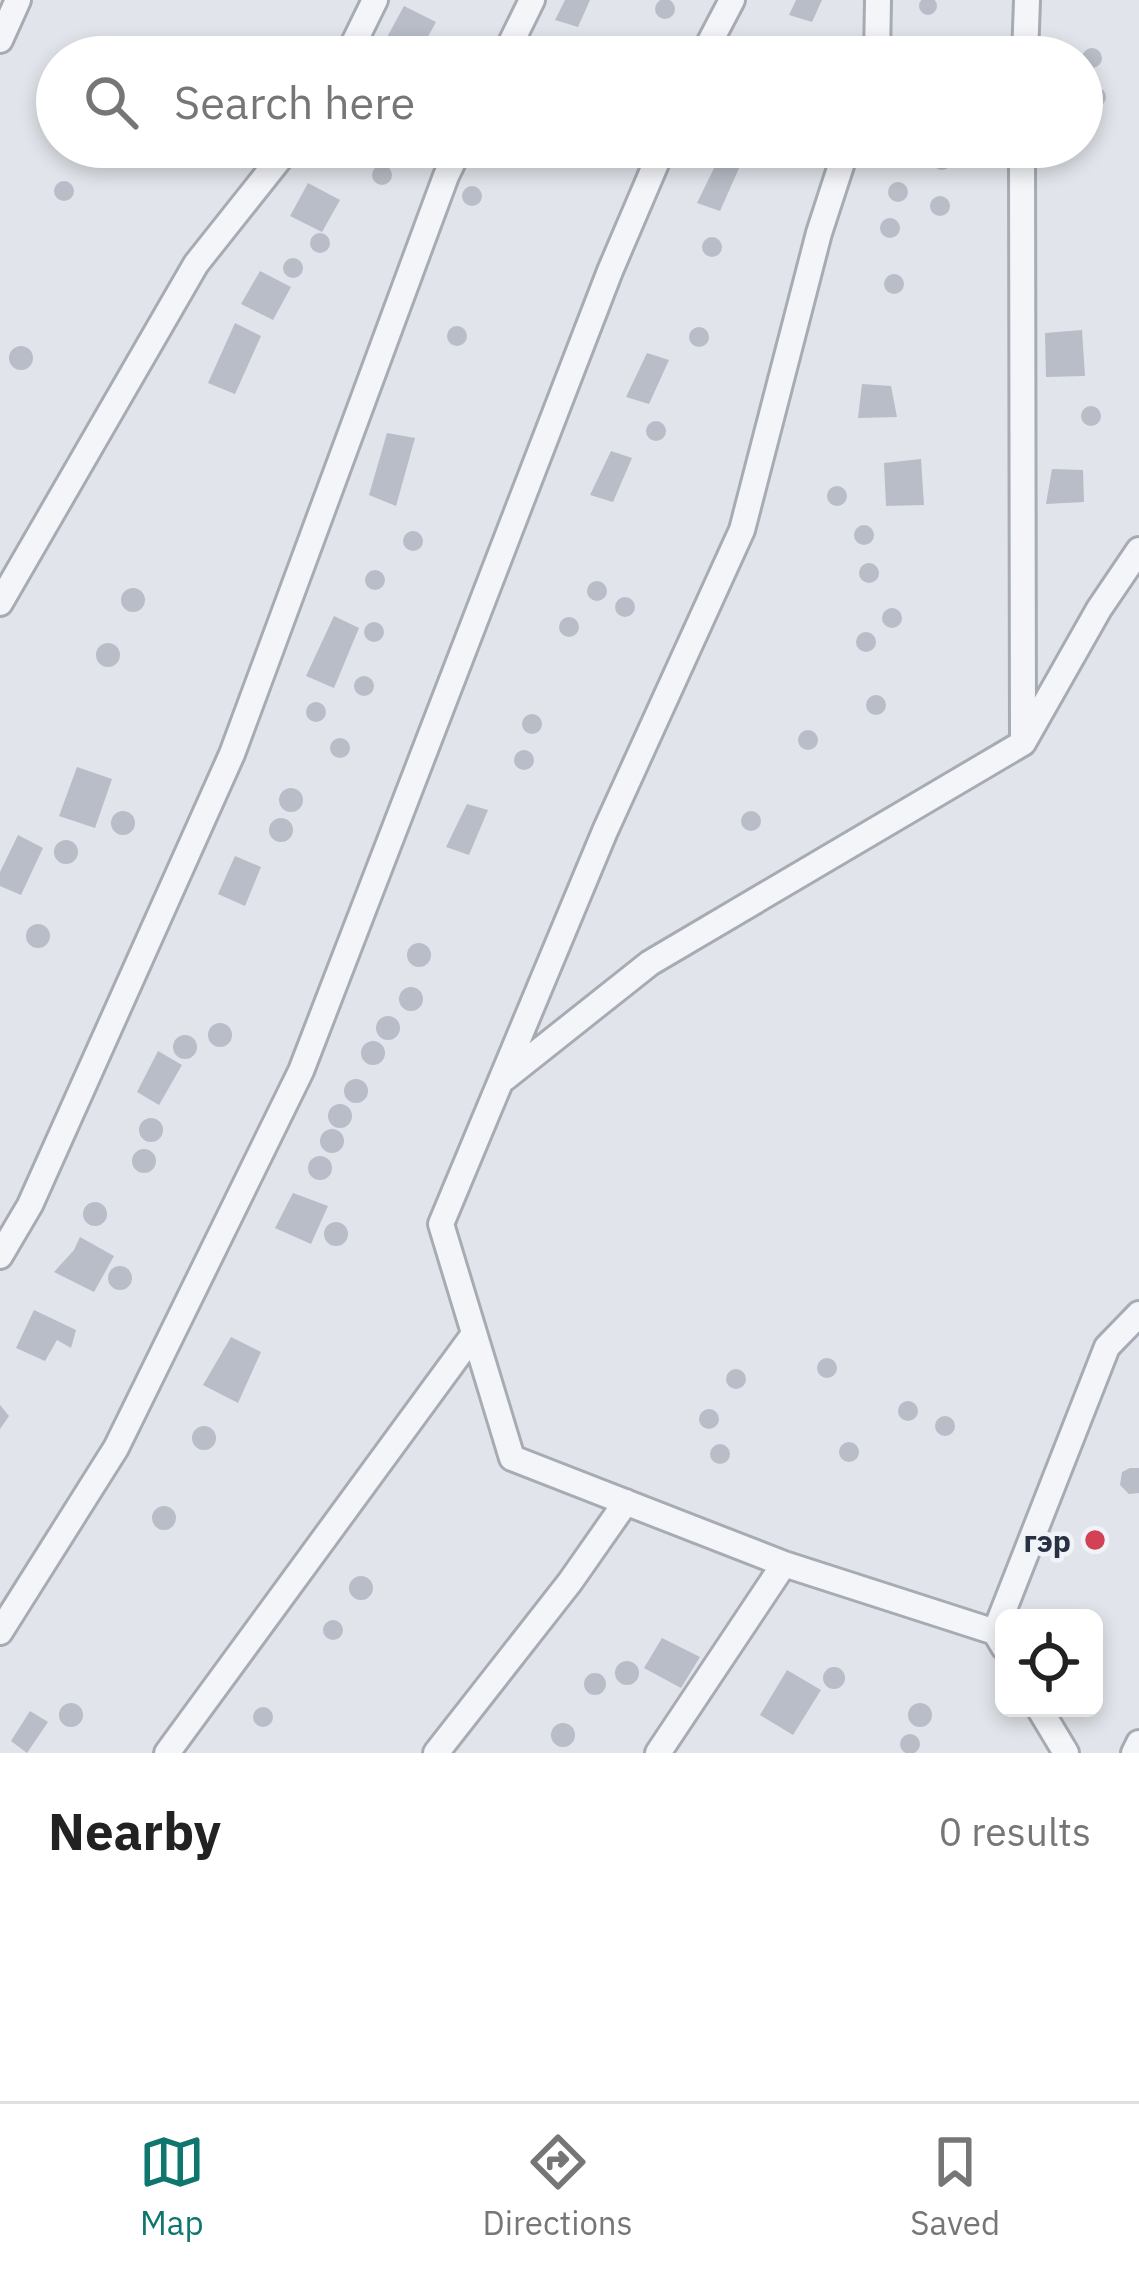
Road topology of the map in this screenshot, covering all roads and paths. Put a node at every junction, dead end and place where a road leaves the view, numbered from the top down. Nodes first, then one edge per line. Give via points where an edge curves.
1 (18, 0) edge
2 (375, 0) edge
3 (532, 0) edge
4 (732, 0) edge
5 (878, 0) edge
6 (1027, 0) edge
7 (357, 36) edge
8 (514, 36) edge
9 (713, 36) edge
10 (877, 36) edge
11 (1025, 36) edge
12 (0, 40) edge
13 (272, 168) edge
14 (450, 168) edge
15 (654, 168) edge
16 (841, 168) edge
17 (1022, 168) edge
18 (1139, 550) edge
19 (2, 607) edge
20 (1023, 743) junction
21 (500, 1082) junction
22 (0, 1256) edge
23 (1139, 1314) edge
24 (474, 1334) junction
25 (626, 1502) junction
26 (784, 1564) junction
27 (1011, 1609) edge
28 (0, 1633) edge
29 (995, 1638) edge
30 (1045, 1717) edge
31 (1139, 1744) edge
32 (167, 1753) edge
33 (436, 1753) edge
34 (658, 1753) edge
35 (1066, 1753) edge
36 (1134, 1753) edge

1 - 12 street
2 - 7 street
3 - 8 street
4 - 9 street
5 - 10 street
6 - 11 street
13 - 19 street via 196,265
14 - 22 street via 232,754
15 - 28 street via 301,1071 116,1448
16 - 21 street via 742,530
17 - 20 street
18 - 20 street
20 - 21 street via 650,963
21 - 24 street via 440,1224
23 - 27 street via 1107,1347
24 - 25 street via 512,1458
24 - 32 street
25 - 26 street
25 - 33 street
26 - 29 street
26 - 34 street
30 - 35 street
31 - 36 street

